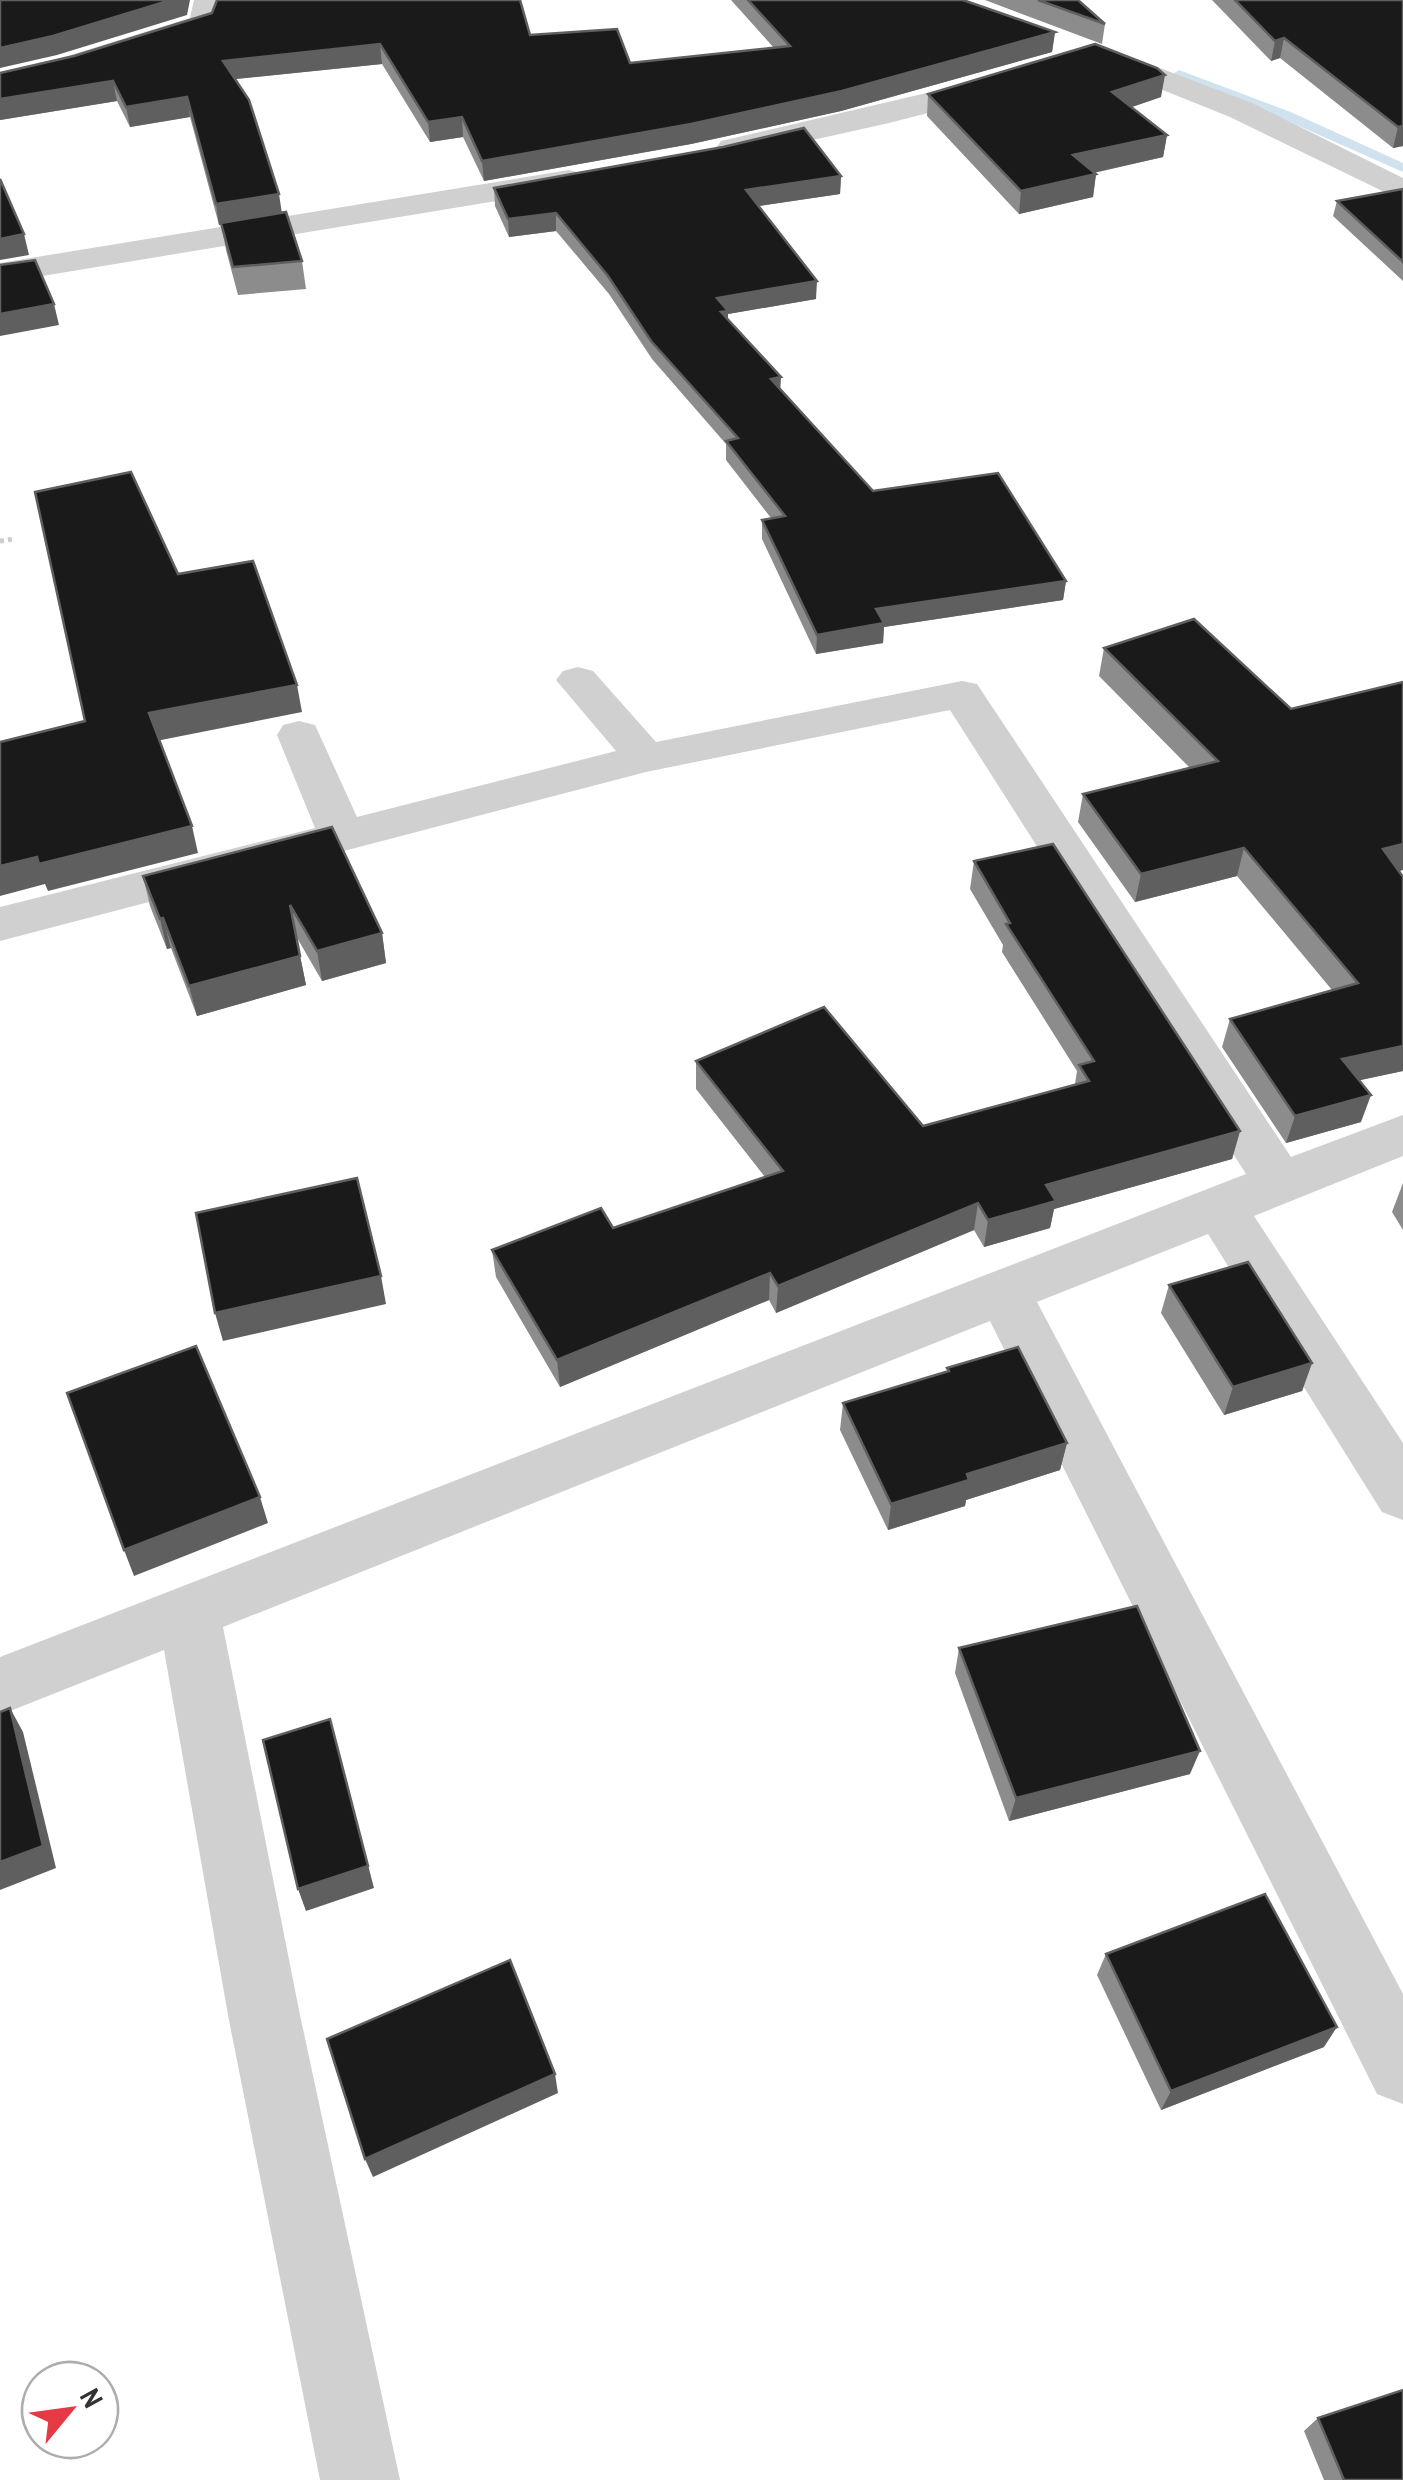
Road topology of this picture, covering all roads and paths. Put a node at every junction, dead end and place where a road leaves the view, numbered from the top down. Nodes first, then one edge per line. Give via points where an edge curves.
1 (209, 0) edge
2 (1075, 54) edge
3 (1024, 76) edge
4 (0, 81) edge
5 (703, 154) edge
6 (609, 173) edge
7 (1403, 190) edge
8 (0, 273) edge
9 (14, 538) dead end
10 (0, 542) edge
11 (578, 680) dead end
12 (299, 734) dead end
13 (646, 758) junction
14 (342, 836) junction
15 (0, 924) edge
16 (1403, 1134) edge
17 (1280, 1183) junction
18 (1220, 1207) junction
19 (1003, 1292) junction
20 (1403, 1494) edge
21 (189, 1612) junction
22 (0, 1686) edge
23 (1403, 2068) edge
24 (360, 2480) edge

1 - 4 street via 203,23
2 - 7 street via 1241,110
3 - 5 street via 889,114
6 - 8 street
9 - 10 path
11 - 13 street
12 - 14 street
13 - 14 street
13 - 17 street via 962,694
14 - 15 street
16 - 17 street
17 - 18 street
18 - 19 street
18 - 20 street
19 - 21 street
19 - 23 street
21 - 22 street
21 - 24 street

